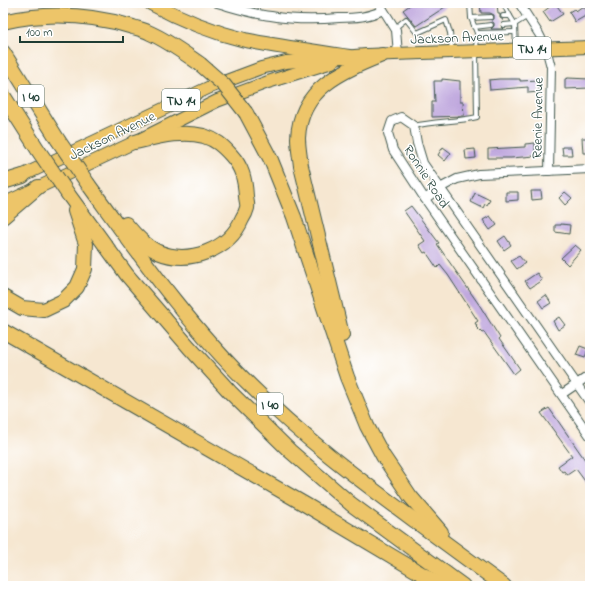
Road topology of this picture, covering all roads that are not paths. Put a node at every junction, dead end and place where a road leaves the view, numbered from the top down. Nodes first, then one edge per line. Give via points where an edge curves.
1 (151, 3) edge
2 (217, 3) edge
3 (470, 3) edge
4 (503, 3) edge
5 (519, 3) edge
6 (381, 6) edge
7 (503, 16) dead end
8 (510, 16) junction
9 (528, 16) junction
10 (491, 17) dead end
11 (471, 18) junction
12 (3, 22) edge
13 (504, 24) dead end
14 (515, 24) junction
15 (491, 25) dead end
16 (474, 27) junction
17 (395, 28) junction
18 (515, 32) junction
19 (477, 33) junction
20 (590, 47) edge
21 (546, 48) junction
22 (516, 49) junction
23 (476, 51) junction
24 (3, 52) edge
25 (452, 52) junction
26 (398, 54) junction
27 (382, 55) junction
28 (349, 57) junction
29 (3, 95) edge
30 (3, 112) edge
31 (414, 126) junction
32 (135, 142) junction
33 (36, 146) junction
34 (590, 169) edge
35 (549, 171) junction
36 (23, 176) junction
37 (3, 182) edge
38 (3, 185) edge
39 (38, 187) junction
40 (440, 188) junction
41 (70, 196) junction
42 (425, 199) junction
43 (99, 200) junction
44 (3, 204) edge
45 (3, 216) edge
46 (3, 298) edge
47 (3, 331) edge
48 (590, 375) edge
49 (577, 384) junction
50 (562, 394) junction
51 (590, 403) edge
52 (367, 426) junction
53 (590, 436) edge
54 (500, 583) edge
55 (442, 586) edge
56 (463, 586) edge

1 - 28 highway via 186,21 226,35
2 - 6 street via 286,18 330,19 373,15
3 - 11 lane
4 - 8 lane
5 - 9 street, Reenie Avenue
6 - 17 street
7 - 8 lane
8 - 14 lane
9 - 14 lane
9 - 21 street, Reenie Avenue
10 - 11 lane
11 - 16 lane
12 - 52 highway, bridge via 78,15 113,21 150,33 200,64 224,85 246,113 271,160 294,217
13 - 14 lane
14 - 18 lane
15 - 16 lane
16 - 19 lane
17 - 25 lane via 406,19 417,33 446,20
17 - 26 street
18 - 19 lane
18 - 22 lane
19 - 23 lane
20 - 21 main road, Jackson Avenue / TN 14
21 - 22 main road, Jackson Avenue / TN 14
21 - 35 street, Reenie Avenue via 551,66
22 - 23 main road, Jackson Avenue / TN 14
23 - 25 main road, Jackson Avenue / TN 14
23 - 31 lane via 477,117
24 - 43 highway, I 40, bridge
25 - 26 main road, Jackson Avenue / TN 14
26 - 27 main road, Jackson Avenue / TN 14
27 - 28 main road, Jackson Avenue / TN 14
27 - 52 highway via 349,68 313,95 302,116 298,138 301,166
28 - 32 main road, Jackson Avenue / TN 14 via 217,101
28 - 36 main road, Jackson Avenue / TN 14 via 286,62 261,68 210,87
29 - 33 highway, I 40
30 - 33 highway
31 - 40 street, Ronnie Road via 416,143 423,163
31 - 42 street, Ronnie Road via 401,117 392,121 388,133 393,150
32 - 39 main road, Jackson Avenue / TN 14
32 - 43 highway via 167,135 191,134 220,143 237,162 245,181 247,208 238,229 221,246 201,255 178,258 158,252 138,238 116,212
33 - 41 highway, I 40, bridge
34 - 35 street
35 - 40 street via 479,174 457,179
36 - 37 highway
36 - 38 main road, Jackson Avenue / TN 14
39 - 44 main road, Jackson Avenue / TN 14
39 - 45 highway
40 - 42 street
40 - 49 street, Ronnie Road
41 - 46 highway via 86,244 85,269 77,286 62,301 44,310 22,308
41 - 56 highway, I 40 via 127,275 230,392 290,452 351,504
42 - 50 street, Ronnie Road
43 - 54 highway, I 40 via 163,287 203,336 250,386 357,478
47 - 55 highway
48 - 49 street
49 - 50 street
49 - 51 street, Ronnie Road
50 - 53 street, Ronnie Road
52 - 54 highway via 402,485 437,528

